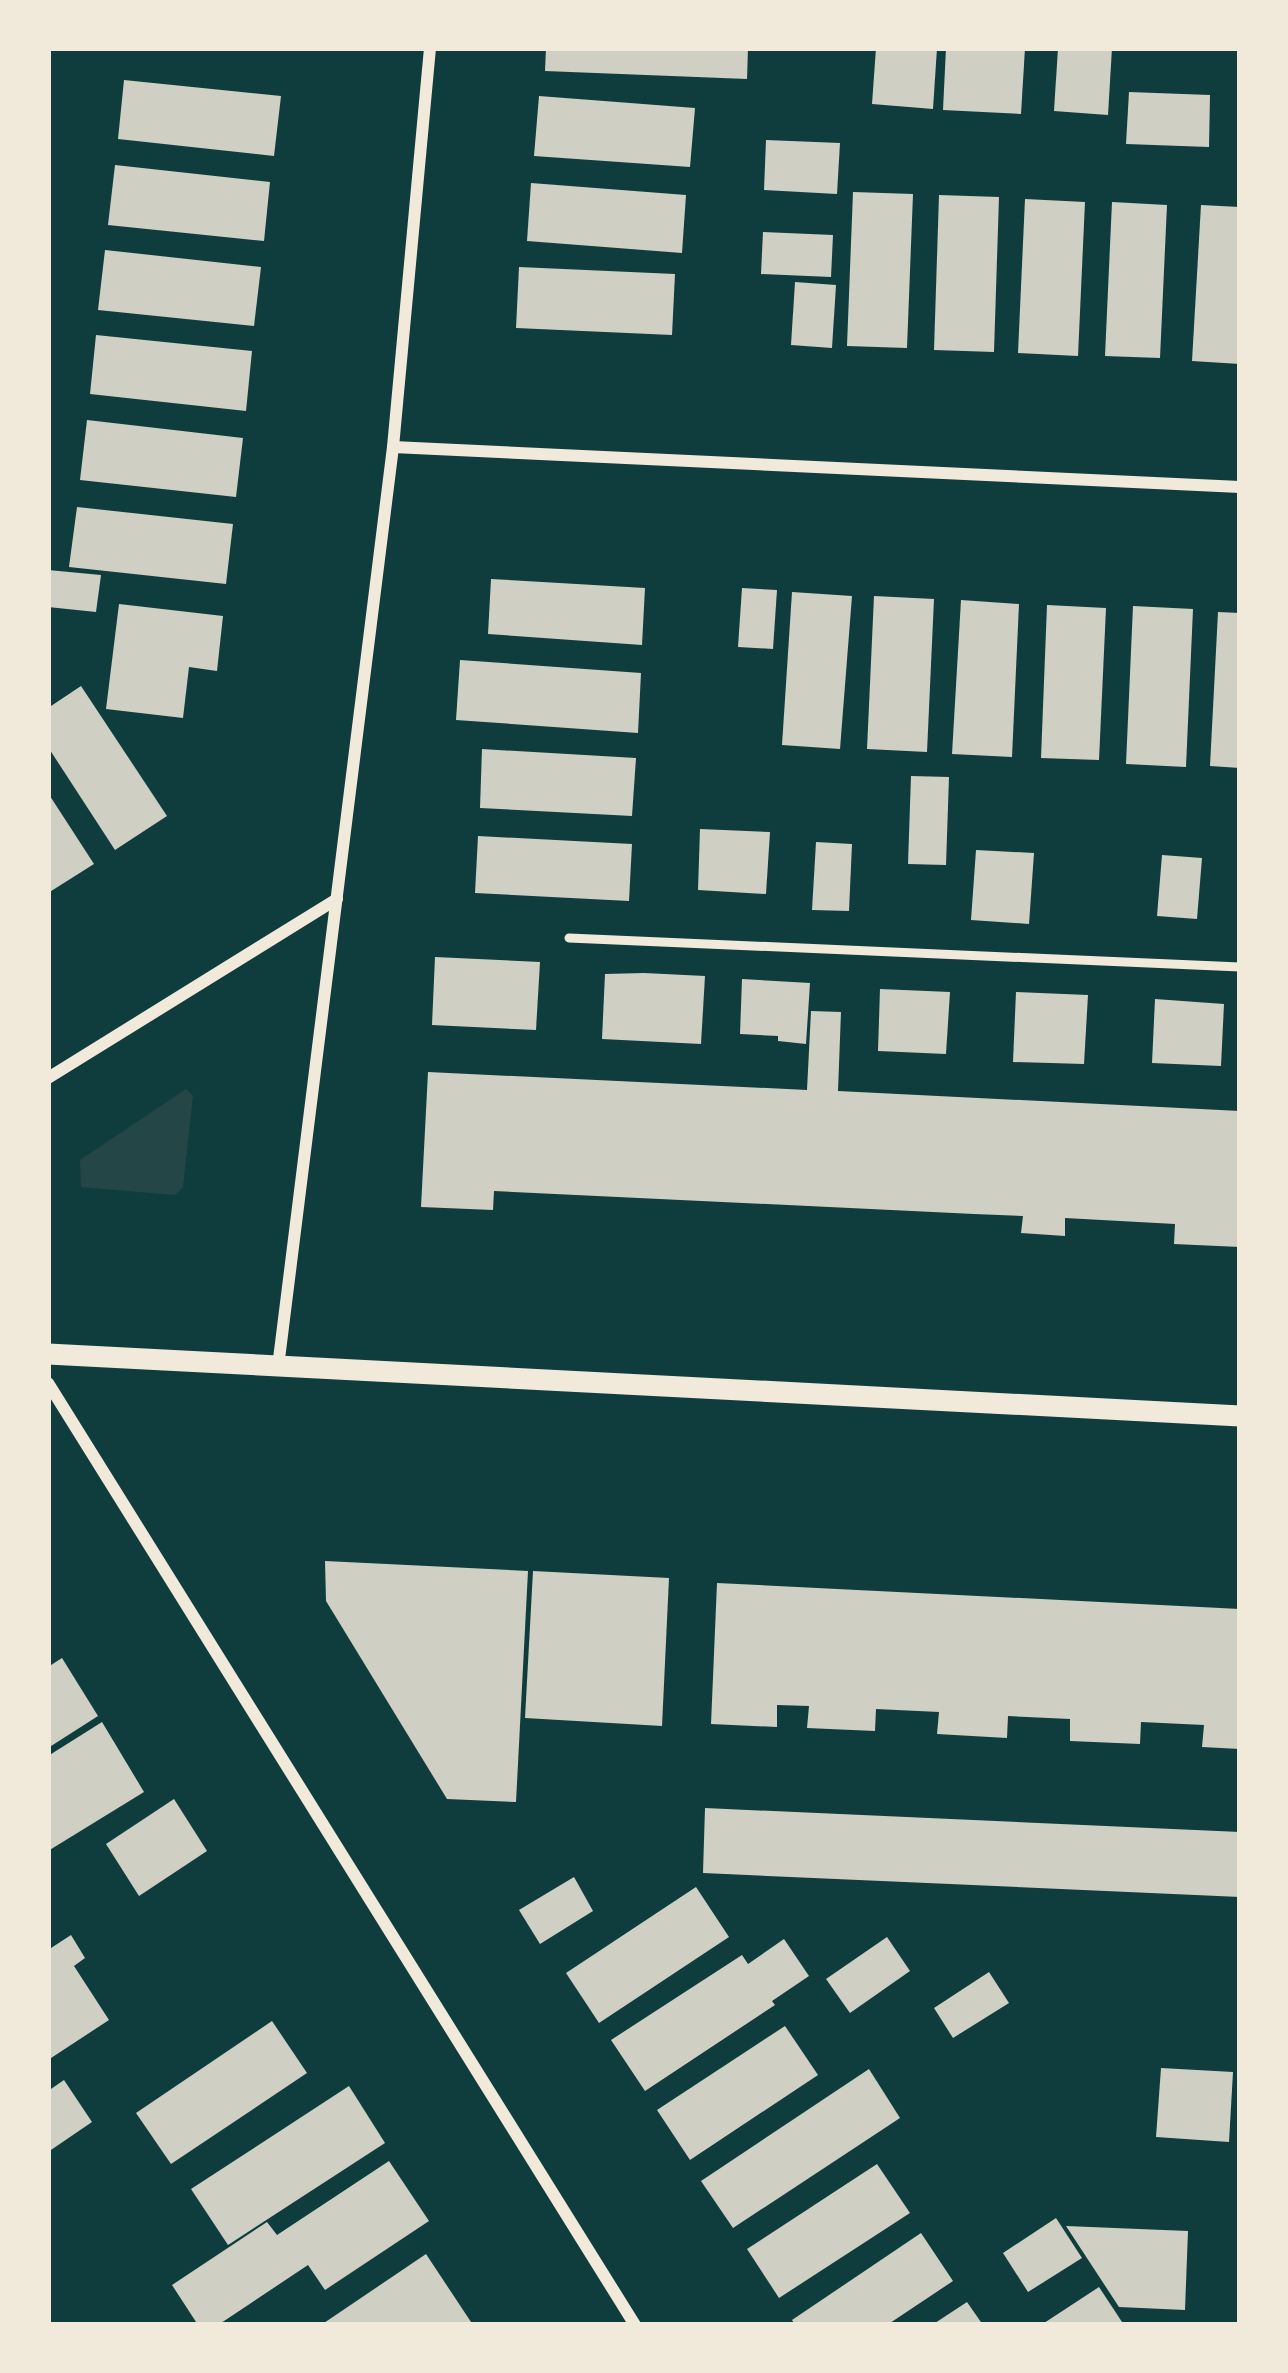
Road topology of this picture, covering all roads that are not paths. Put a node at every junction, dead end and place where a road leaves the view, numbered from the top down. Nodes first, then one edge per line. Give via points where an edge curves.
1 (430, 48) edge
2 (393, 447) junction
3 (1240, 487) edge
4 (337, 899) junction
5 (569, 938) dead end
6 (1240, 967) edge
7 (48, 1078) edge
8 (48, 1354) edge
9 (278, 1367) junction
10 (48, 1383) edge
11 (1240, 1415) edge
12 (635, 2325) edge

1 - 2 street
2 - 3 street
2 - 4 street
4 - 7 street
4 - 9 street
5 - 6 lane
8 - 9 street
9 - 11 street
10 - 12 street

